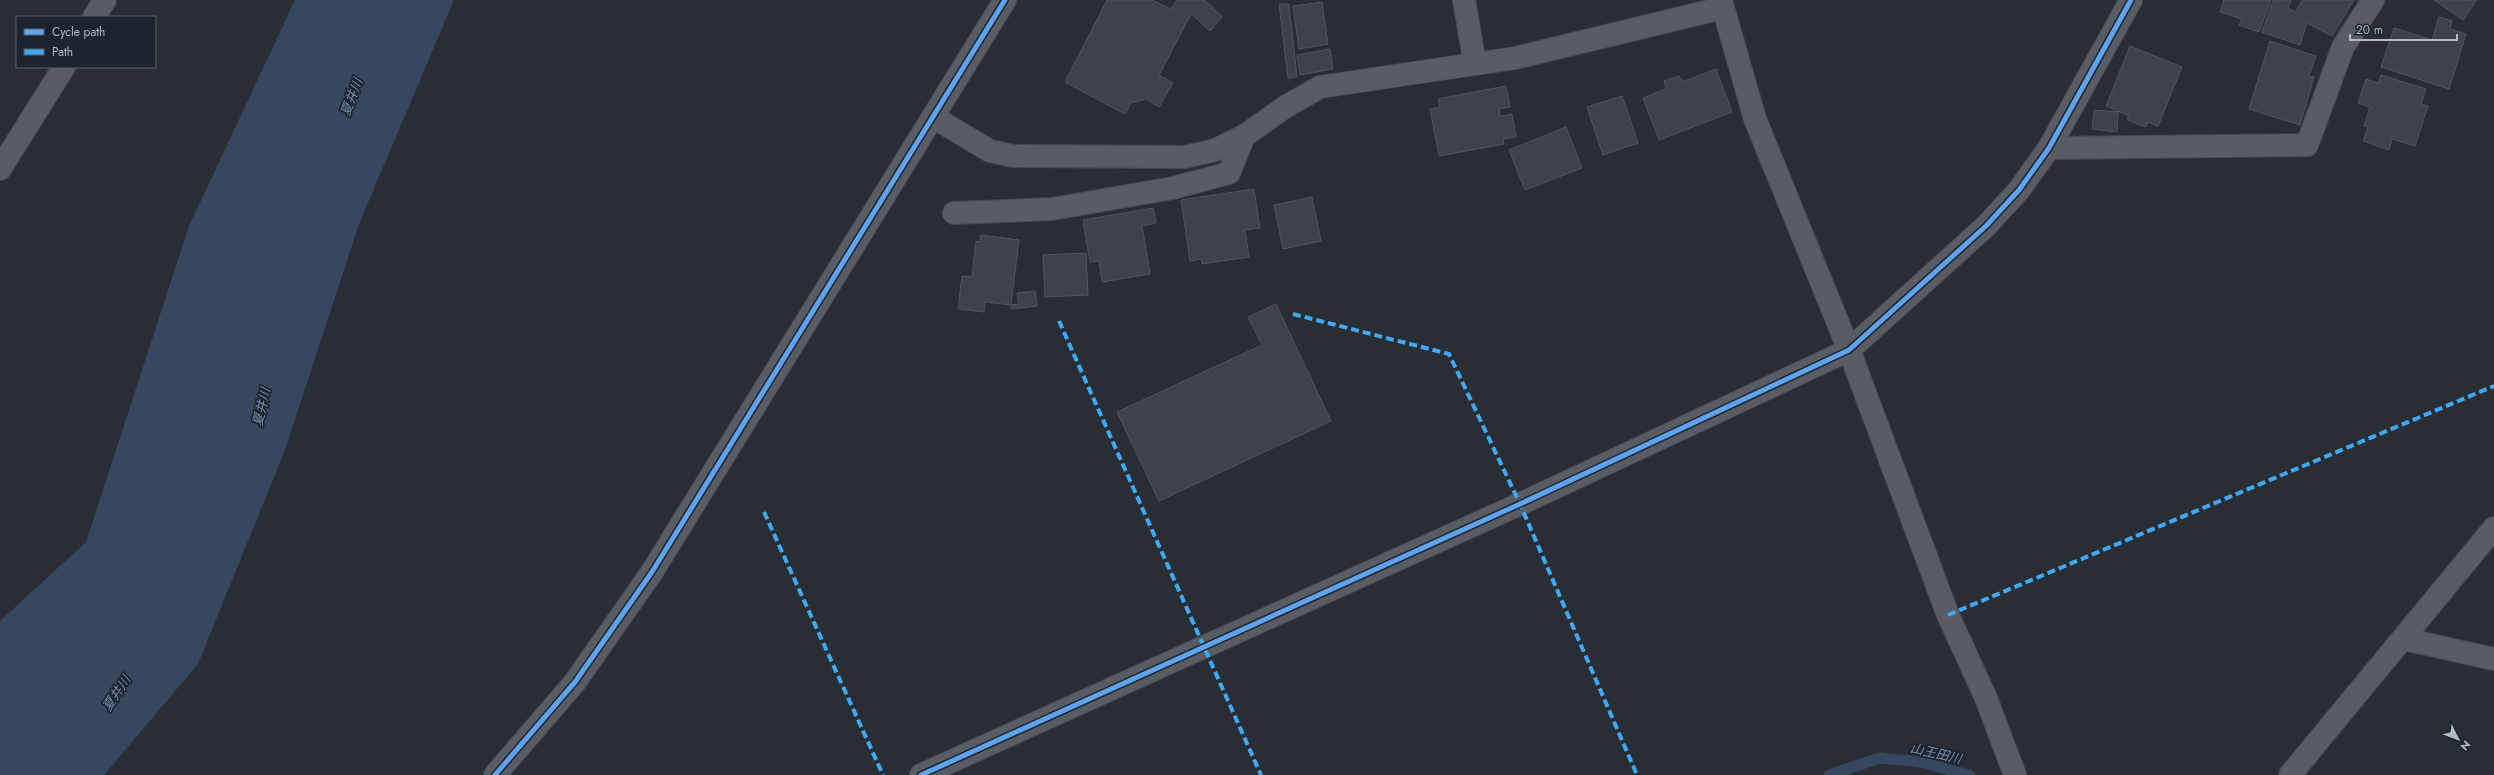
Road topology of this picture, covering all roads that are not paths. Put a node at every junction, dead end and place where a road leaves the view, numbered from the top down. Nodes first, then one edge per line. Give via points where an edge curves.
1 (105, 0) edge
2 (1005, 0) edge
3 (1464, 0) edge
4 (2131, 0) edge
5 (2373, 0) edge
6 (1722, 4) edge
7 (95, 16) edge
8 (1476, 64) junction
9 (63, 68) edge
10 (933, 117) junction
11 (1244, 136) junction
12 (2049, 148) junction
13 (0, 170) edge
14 (954, 213) dead end
15 (1849, 350) junction
16 (2494, 528) edge
17 (2404, 639) junction
18 (2494, 660) edge
19 (2013, 768) edge
20 (496, 775) edge
21 (921, 775) edge
22 (2290, 775) edge

1 - 7 street
2 - 10 street
3 - 8 street
4 - 12 street
5 - 12 street via 2343,47 2307,145
6 - 8 street via 1515,58
6 - 15 street via 1755,119
8 - 11 street via 1320,87
9 - 13 street
10 - 11 street via 990,151 1013,156 1185,157 1215,150
10 - 20 street via 652,572 575,682
11 - 14 street via 1229,173 1173,188 1052,209
12 - 15 street via 2019,190 1986,226
15 - 19 street via 1948,615
15 - 21 street via 1477,524
16 - 17 street
17 - 18 street
17 - 22 street

